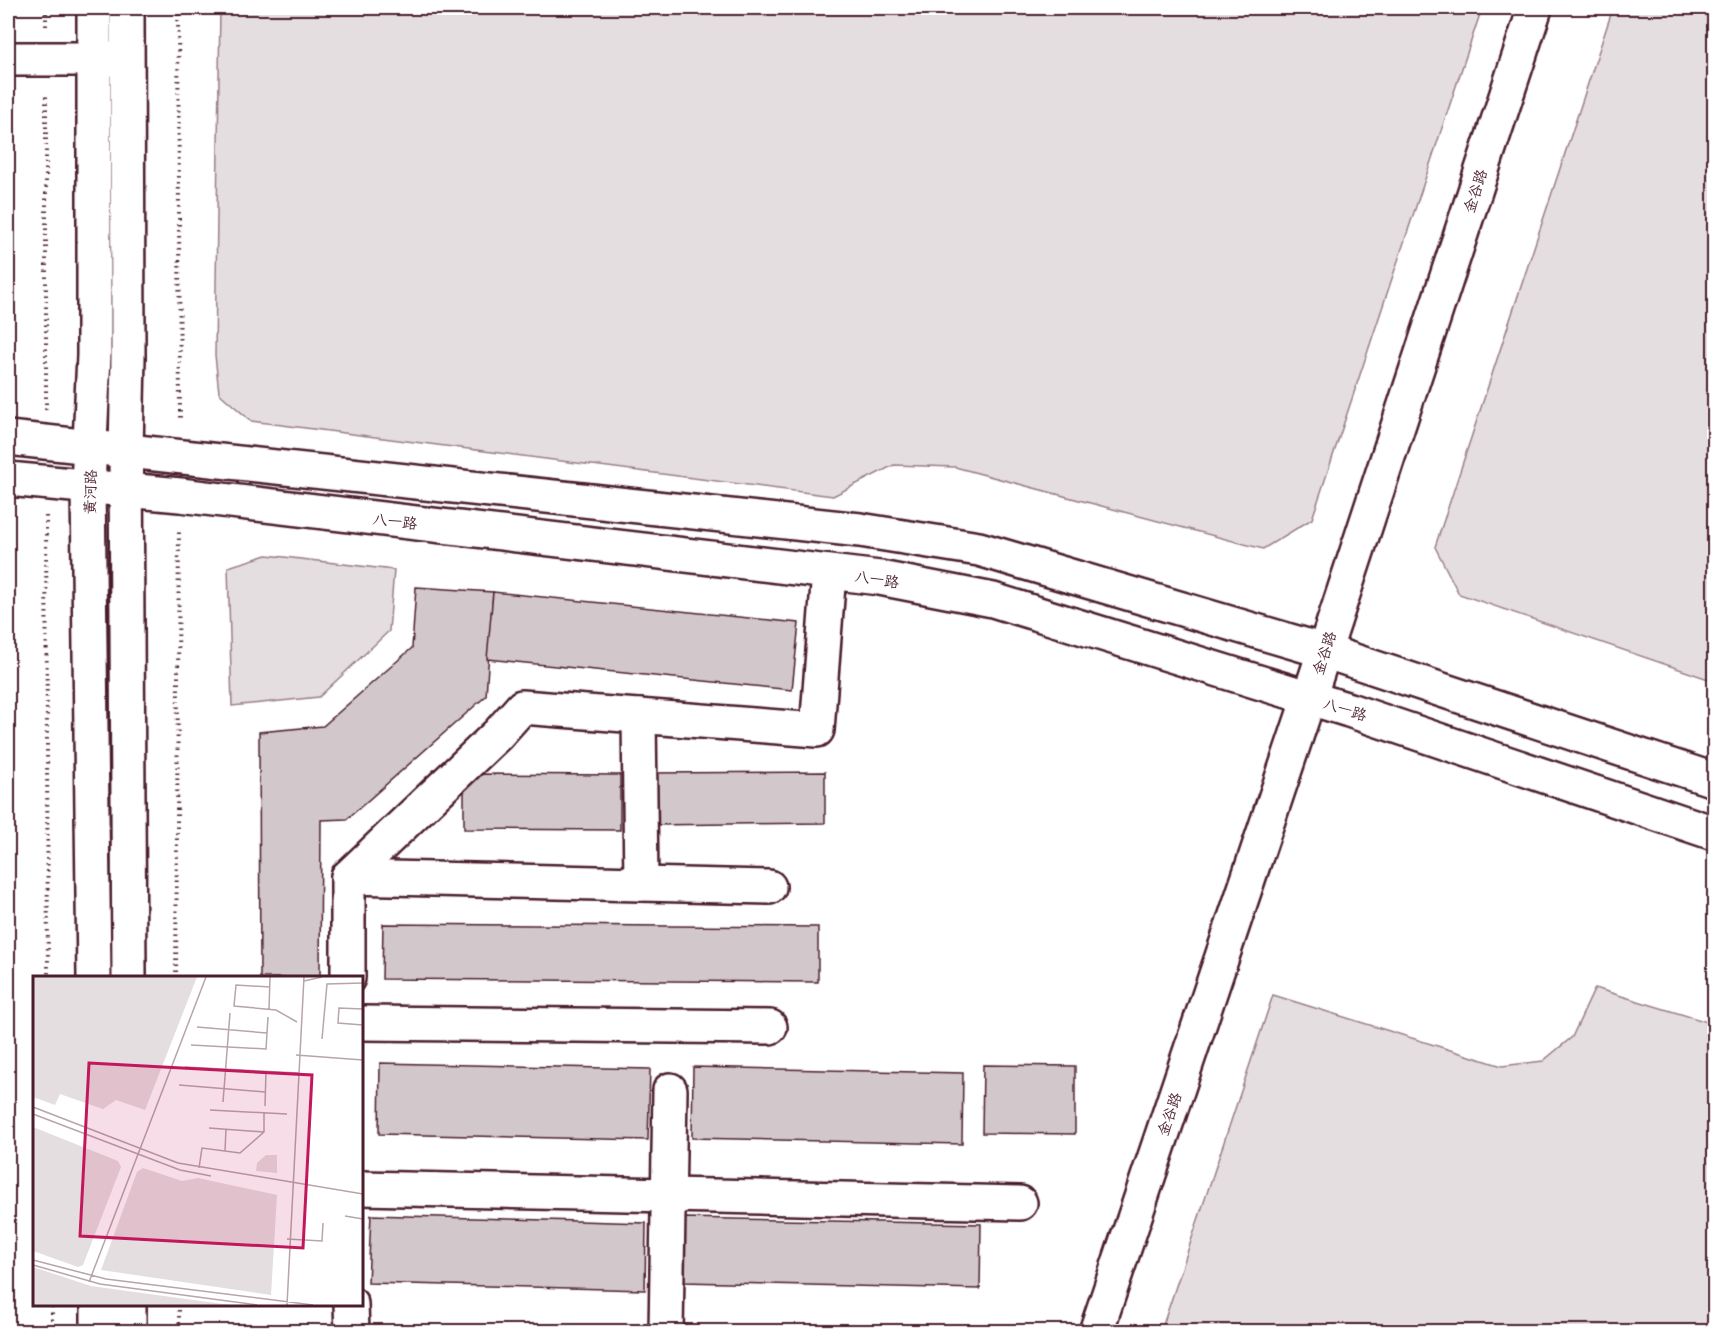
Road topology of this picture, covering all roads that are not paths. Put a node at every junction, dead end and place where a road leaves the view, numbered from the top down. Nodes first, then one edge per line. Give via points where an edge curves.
1 (94, 8) edge
2 (127, 8) edge
3 (1535, 8) edge
4 (8, 59) edge
5 (111, 59) junction
6 (8, 438) edge
7 (91, 446) junction
8 (126, 451) junction
9 (8, 479) edge
10 (88, 486) junction
11 (127, 489) junction
12 (829, 572) junction
13 (1324, 651) junction
14 (1309, 698) junction
15 (639, 716) junction
16 (1714, 780) edge
17 (1714, 833) edge
18 (348, 877) junction
19 (641, 884) junction
20 (769, 887) dead end
21 (94, 976) edge
22 (129, 976) edge
23 (348, 976) edge
24 (363, 1023) edge
25 (770, 1027) dead end
26 (670, 1090) dead end
27 (363, 1188) edge
28 (669, 1195) junction
29 (1020, 1203) dead end
30 (98, 1306) edge
31 (129, 1306) edge
32 (351, 1306) edge
33 (98, 1332) edge
34 (129, 1332) edge
35 (352, 1332) edge
36 (666, 1332) edge
37 (1096, 1332) edge

1 - 5 main road, 黄河路
2 - 5 main road, 黄河路
3 - 13 main road, 金谷路
4 - 5 main road
5 - 7 main road, 黄河路
5 - 8 main road, 黄河路 via 128,357
6 - 7 main road
7 - 8 main road
7 - 10 main road, 黄河路
8 - 11 main road, 黄河路
8 - 13 main road via 860,530 979,549
9 - 10 main road, 八一路
10 - 11 main road, 八一路
10 - 21 main road, 黄河路
11 - 12 main road, 八一路
11 - 22 main road, 黄河路
12 - 14 main road, 八一路 via 993,600
12 - 15 main road via 817,730
13 - 14 main road, 金谷路
13 - 16 main road
14 - 17 main road, 八一路
14 - 37 main road, 金谷路
15 - 18 main road via 522,707
15 - 19 main road
18 - 19 main road
18 - 23 main road
19 - 20 main road
24 - 25 main road
26 - 28 main road
27 - 28 main road
28 - 29 main road
28 - 36 main road
30 - 33 main road
31 - 34 main road
32 - 35 main road

